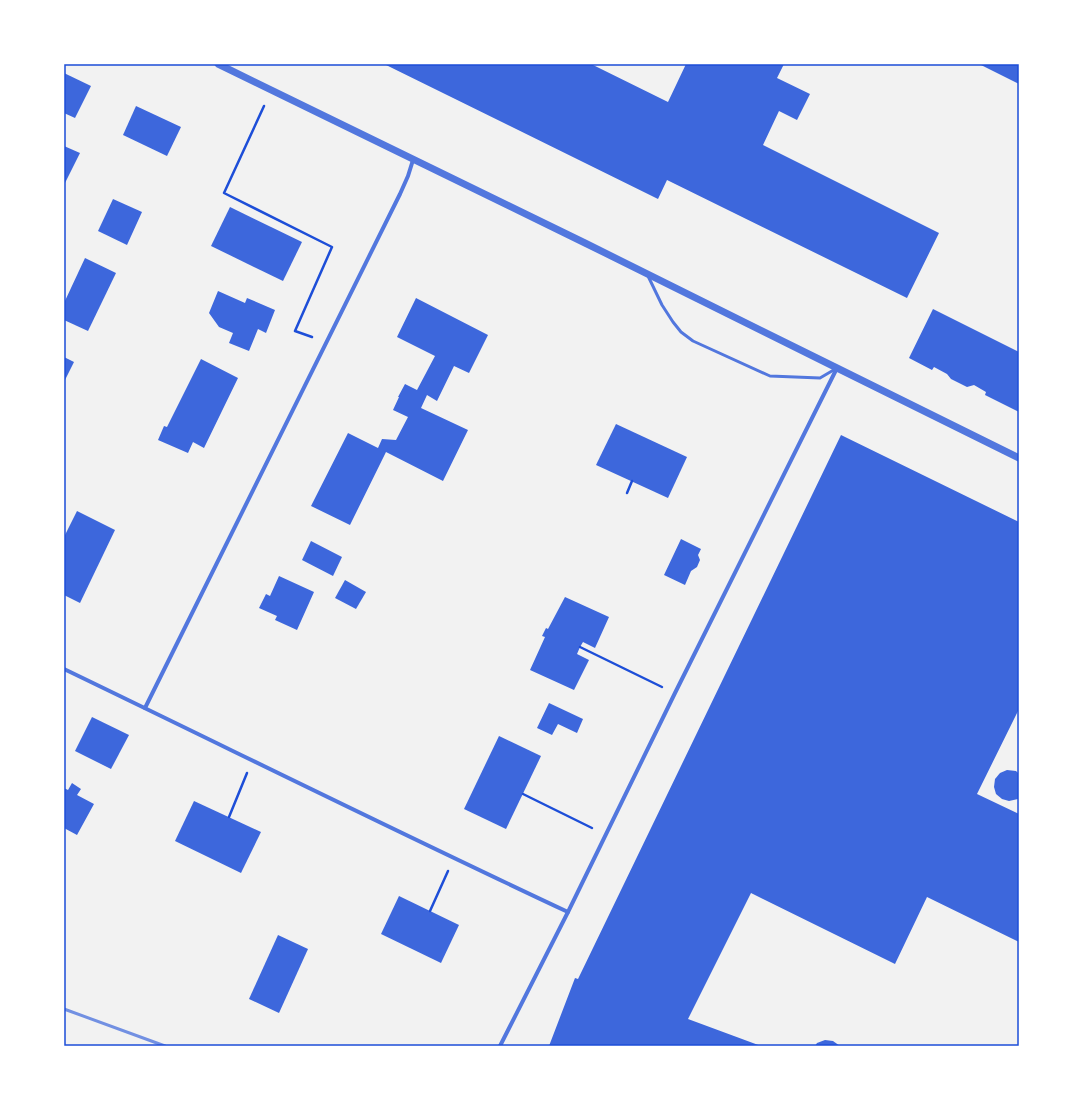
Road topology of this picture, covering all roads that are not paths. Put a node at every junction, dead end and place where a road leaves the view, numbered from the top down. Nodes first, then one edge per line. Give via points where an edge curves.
1 (218, 64) edge
2 (413, 160) junction
3 (647, 274) junction
4 (837, 368) junction
5 (1019, 458) edge
6 (65, 671) edge
7 (145, 708) junction
8 (568, 912) junction
9 (500, 1046) edge

1 - 2 street
2 - 3 street
2 - 7 street via 400,194
3 - 4 street
3 - 4 lane via 673,322 680,332 693,341 770,376 820,378
4 - 5 street
4 - 8 street
6 - 7 street
7 - 8 street
8 - 9 street

